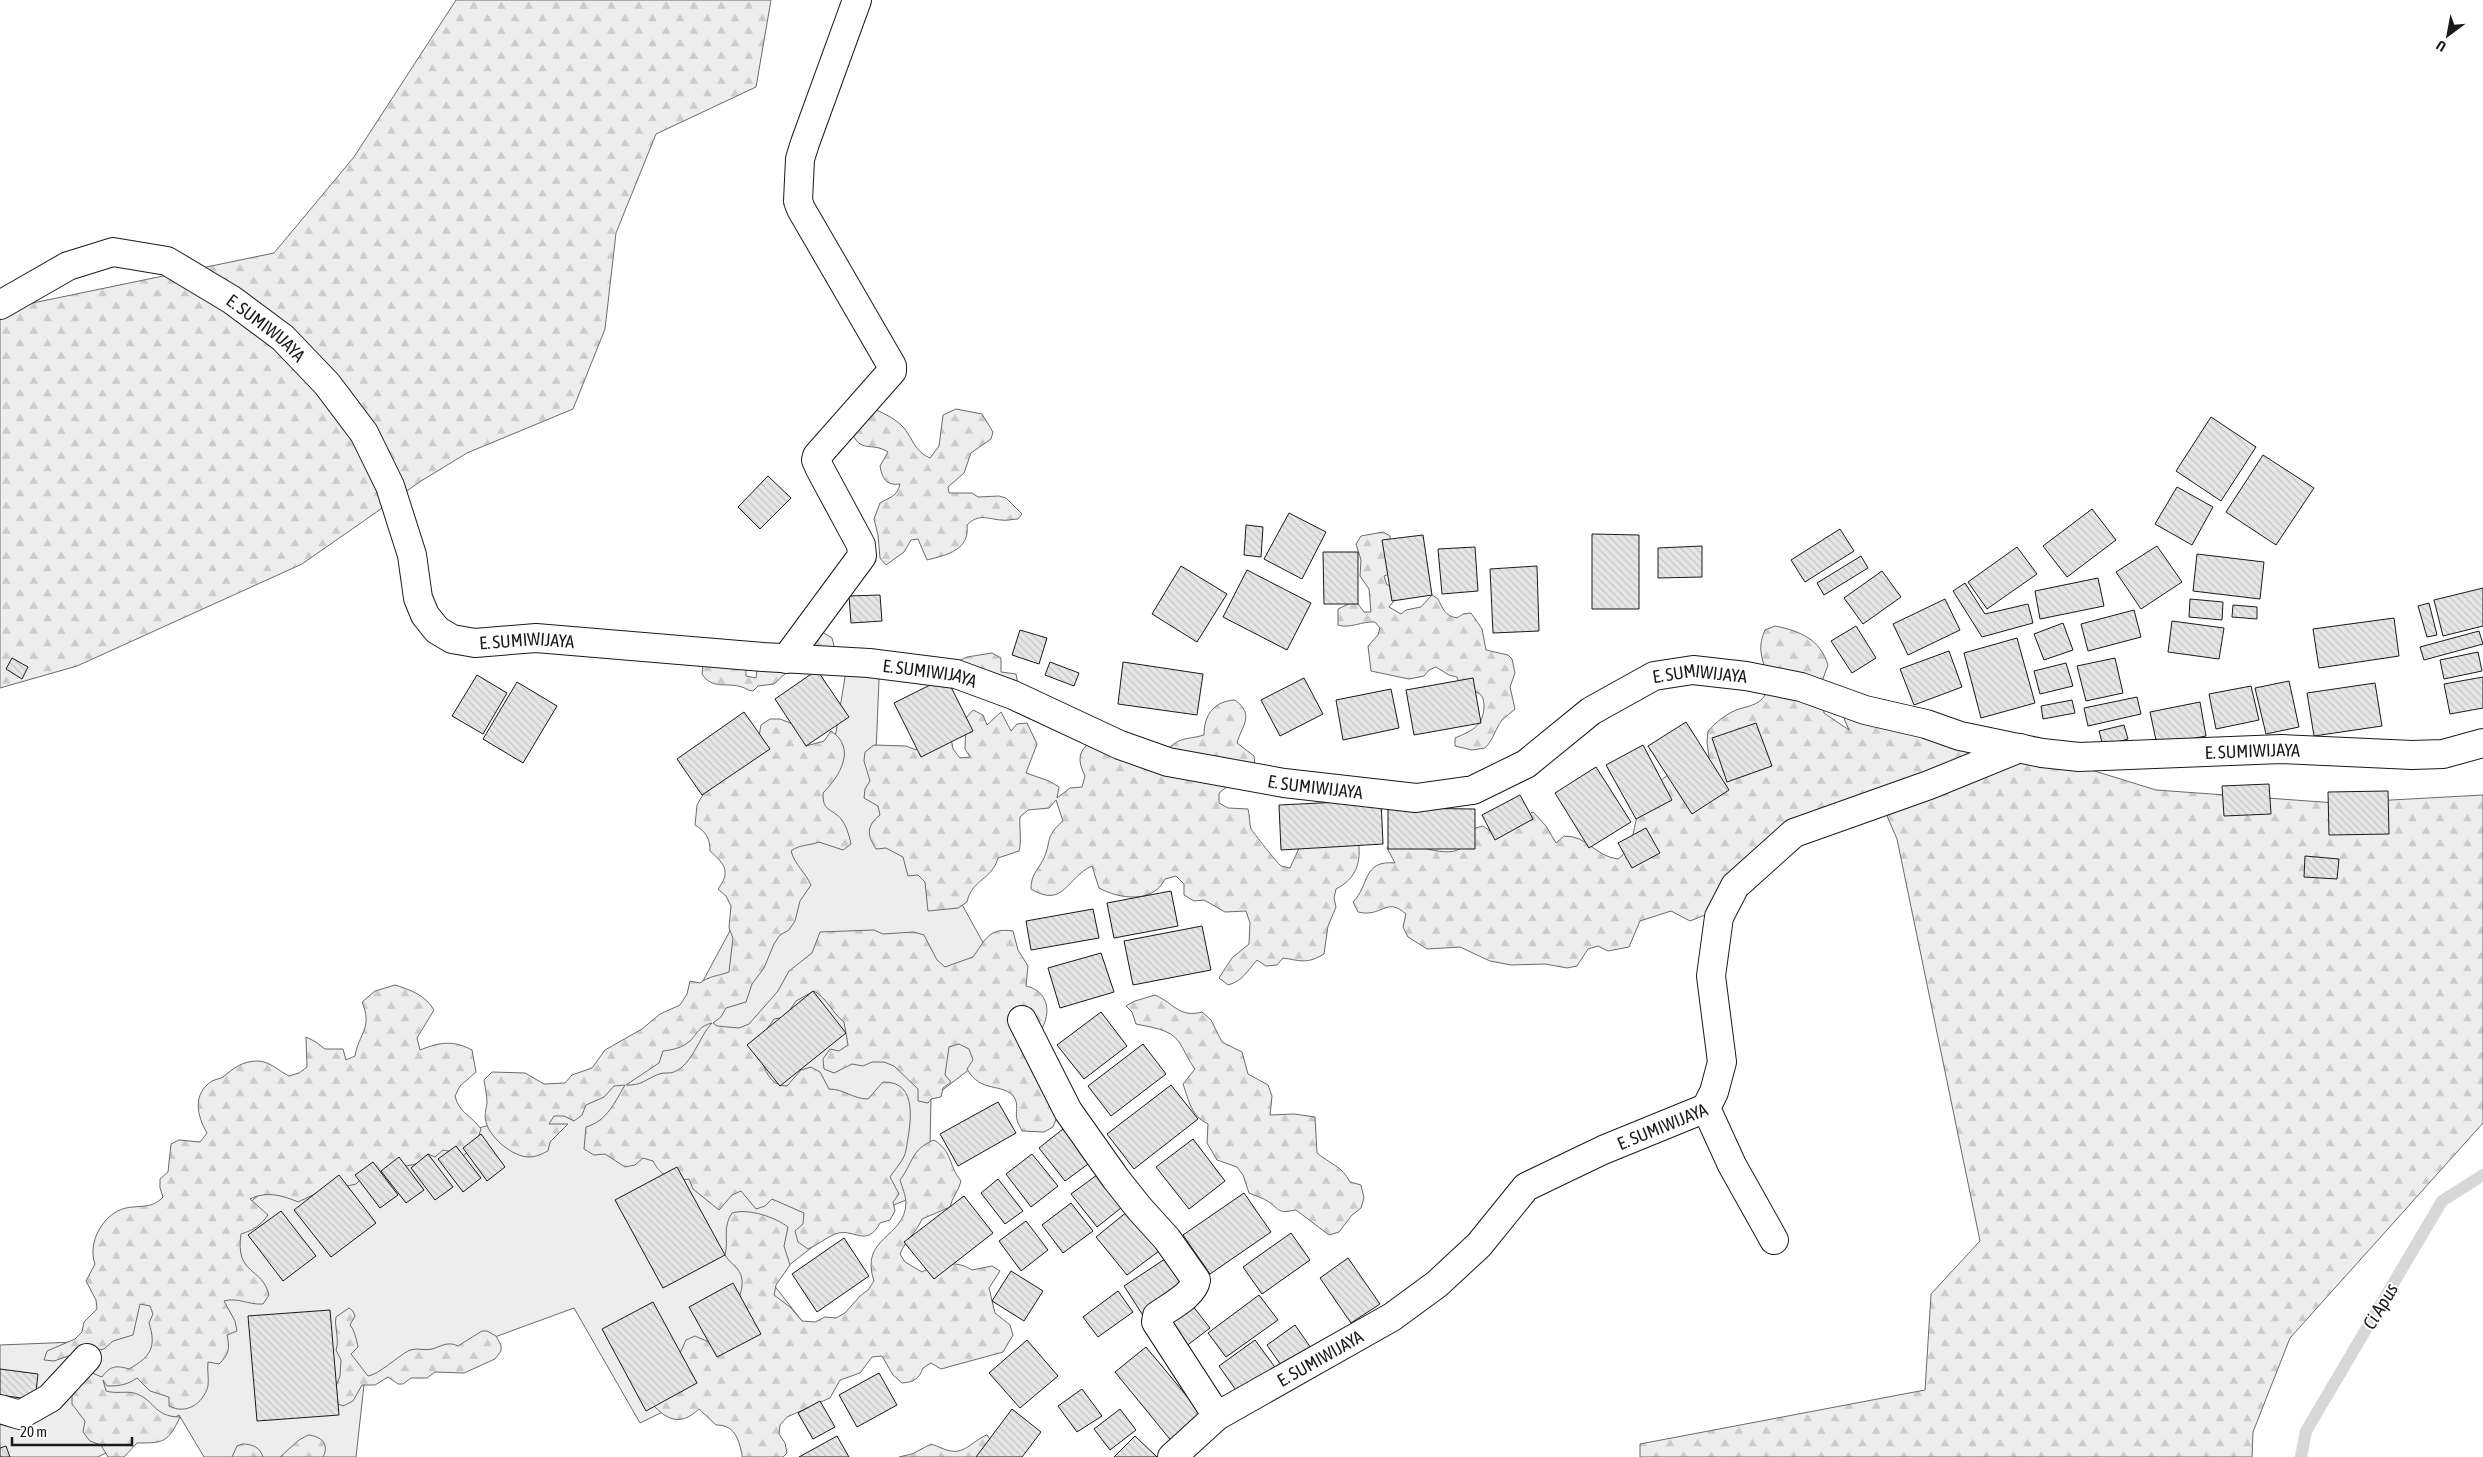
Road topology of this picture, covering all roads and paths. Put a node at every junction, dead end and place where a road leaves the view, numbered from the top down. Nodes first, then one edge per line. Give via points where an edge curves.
1 (857, 0) edge
2 (0, 305) edge
3 (786, 658) junction
4 (2483, 743) edge
5 (2020, 748) junction
6 (1022, 1020) dead end
7 (1706, 1108) junction
8 (1774, 1240) dead end
9 (87, 1358) dead end
10 (1, 1410) edge
11 (1217, 1416) junction
12 (1172, 1457) edge

1 - 3 street via 800,158 798,201 892,371 817,456 820,469 861,545 862,556
2 - 3 street, E. SUMIWIJAYA via 68,266 113,252 167,262 232,300 283,338 327,384 364,434 390,486 412,555 418,598 424,615 437,630 452,639 475,643 536,638
3 - 5 street, E. SUMIWIJAYA via 869,663 956,674 1168,762 1284,783 1416,798 1472,790 1526,764 1592,711 1654,676 1693,670 1801,687 1866,710 1926,724 1960,736
4 - 5 street, E. SUMIWIJAYA via 2443,754 2412,755 2281,749 2079,757
5 - 7 street, E. SUMIWIJAYA via 1929,785 1794,833 1735,886 1719,918 1711,976 1722,1062
6 - 11 street via 1068,1111 1116,1179 1167,1239 1196,1280 1190,1292 1156,1316 1156,1322
7 - 8 street via 1732,1165
7 - 11 street, E. SUMIWIJAYA via 1603,1150 1526,1187 1479,1245 1437,1284 1392,1317
9 - 10 street via 50,1398 20,1415
11 - 12 street, E. SUMIWIJAYA

